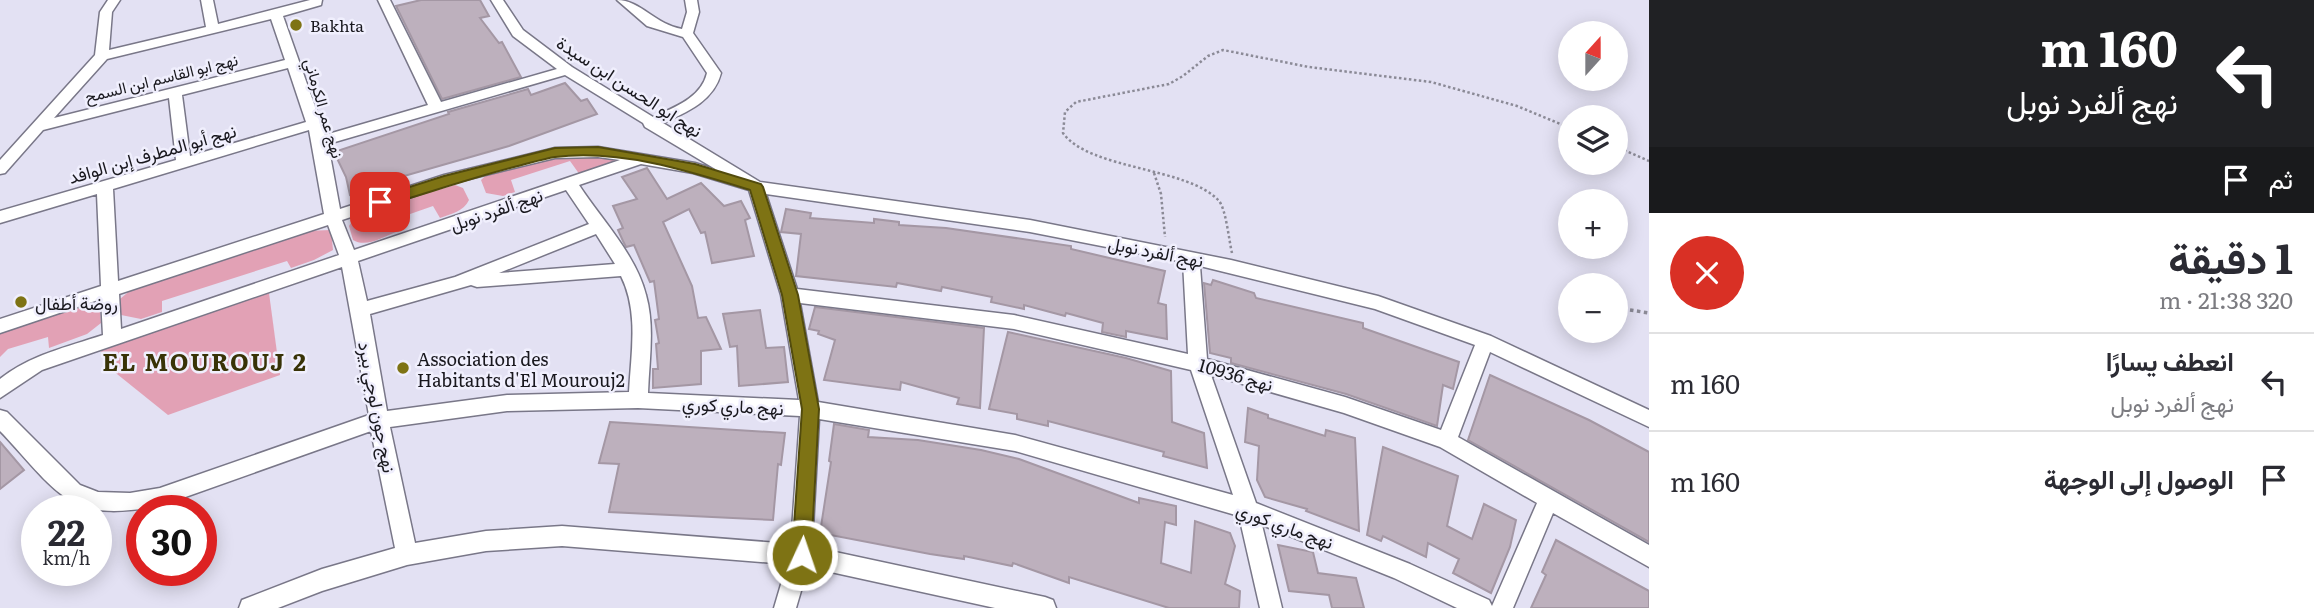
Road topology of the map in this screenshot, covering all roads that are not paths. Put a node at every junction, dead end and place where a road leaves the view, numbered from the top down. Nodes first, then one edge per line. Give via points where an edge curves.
1 (114, 0) edge
2 (207, 0) edge
3 (384, 0) edge
4 (497, 0) edge
5 (623, 0) edge
6 (691, 0) edge
7 (320, 1) edge
8 (276, 14) junction
9 (213, 29) junction
10 (687, 33) junction
11 (102, 56) junction
12 (295, 62) junction
13 (567, 70) junction
14 (175, 92) junction
15 (437, 108) junction
16 (315, 124) junction
17 (650, 124) junction
18 (37, 127) junction
19 (320, 141) junction
20 (642, 158) junction
21 (184, 164) junction
22 (0, 169) edge
23 (570, 184) junction
24 (756, 187) junction
25 (104, 188) junction
26 (0, 217) edge
27 (333, 217) junction
28 (597, 227) junction
29 (349, 259) junction
30 (1191, 259) junction
31 (627, 269) junction
32 (460, 282) junction
33 (110, 291) junction
34 (790, 295) junction
35 (360, 310) junction
36 (0, 326) edge
37 (113, 338) junction
38 (1485, 341) junction
39 (1198, 363) junction
40 (0, 390) edge
41 (638, 400) junction
42 (810, 409) junction
43 (0, 418) edge
44 (1649, 419) edge
45 (379, 420) junction
46 (1447, 441) junction
47 (1549, 499) junction
48 (1248, 509) junction
49 (407, 555) junction
50 (802, 555) junction
51 (1649, 557) edge
52 (1032, 606) edge
53 (250, 608) edge
54 (785, 608) edge
55 (1271, 608) edge
56 (1481, 608) edge
57 (1502, 608) edge

1 - 11 street via 106,12
2 - 9 street
3 - 15 street
4 - 13 street, نهج ابو الحسن ابن سيدة via 518,33
5 - 10 street via 665,29
6 - 10 street
7 - 8 street
8 - 9 street
8 - 12 street, نهج عمر الكرماني
9 - 11 street
10 - 17 street via 714,80 694,100
11 - 18 street
12 - 14 street, نهج ابو القاسم ابن السمح
12 - 16 street, نهج عمر الكرماني
13 - 15 street
13 - 17 street, نهج ابو الحسن ابن سيدة
14 - 18 street, نهج ابو القاسم ابن السمح
14 - 21 street
15 - 19 street
16 - 19 street, نهج عمر الكرماني
16 - 21 street, نهج أبو المطرف إبن الوافد
17 - 24 street, نهج ابو الحسن ابن سيدة
18 - 22 street
19 - 27 street, نهج عمر الكرماني
20 - 23 street, نهج ألفرد نوبل
20 - 24 street, نهج ألفرد نوبل
20 - 27 street, نهج ألفرد نوبل via 598,152 532,157
21 - 25 street, نهج أبو المطرف إبن الوافد
23 - 28 street
23 - 29 street, نهج ألفرد نوبل
24 - 30 street, نهج ألفرد نوبل via 1030,226
24 - 34 street
25 - 26 street, نهج أبو المطرف إبن الوافد
25 - 33 street
27 - 29 street
27 - 33 street, نهج ألفرد نوبل
28 - 31 street
28 - 32 street
29 - 35 street, نهج جون لوجي بيرد
29 - 37 street, نهج ألفرد نوبل
30 - 38 street, نهج ألفرد نوبل via 1378,303
30 - 39 street
31 - 32 street
31 - 41 street via 641,314
32 - 35 street
33 - 36 street, نهج ألفرد نوبل
33 - 37 street
34 - 39 street, نهج 10936 via 1014,322
34 - 42 street
35 - 45 street, نهج جون لوجي بيرد
37 - 40 street, نهج ألفرد نوبل via 35,365
38 - 44 street, نهج ألفرد نوبل
38 - 46 street
39 - 46 street, نهج 10936 via 1345,405
39 - 48 street
41 - 42 street, نهج ماري كوري
41 - 45 street, نهج ماري كوري via 507,403
42 - 48 street, نهج ماري كوري via 1015,443
42 - 50 street
43 - 45 street, نهج ماري كوري via 74,492 98,501 130,502 160,497
45 - 49 street, نهج جون لوجي بيرد
46 - 47 street, نهج 10936
47 - 51 street, نهج 10936
47 - 57 street
48 - 55 street
48 - 56 street, نهج ماري كوري via 1402,570
49 - 50 street via 486,541 562,536
49 - 53 street via 322,580
50 - 52 street
50 - 54 street

